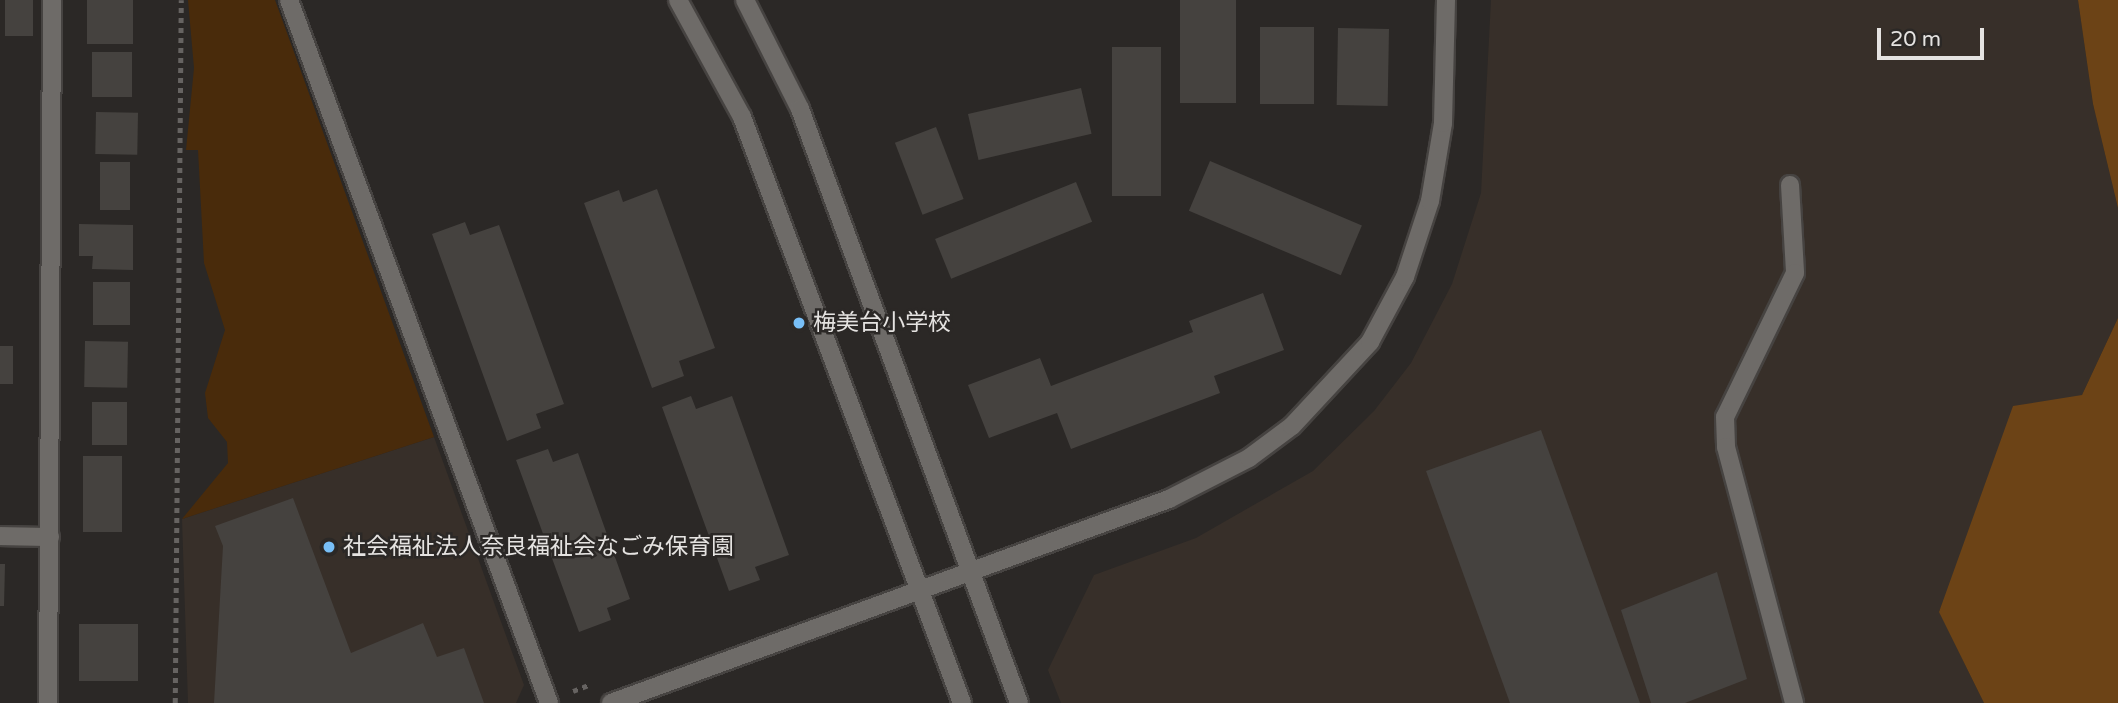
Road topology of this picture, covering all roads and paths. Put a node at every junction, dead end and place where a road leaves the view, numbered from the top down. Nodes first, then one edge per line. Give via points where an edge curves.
1 (52, 0) edge
2 (181, 0) edge
3 (289, 0) edge
4 (678, 0) edge
5 (745, 0) edge
6 (1446, 0) edge
7 (1790, 185) dead end
8 (0, 536) edge
9 (50, 537) junction
10 (971, 572) junction
11 (922, 590) junction
12 (48, 703) edge
13 (175, 703) edge
14 (549, 703) edge
15 (611, 703) edge
16 (962, 703) edge
17 (1019, 703) edge
18 (1794, 703) edge

1 - 9 street
2 - 13 path
3 - 14 street
4 - 11 street via 742,117
5 - 10 street via 800,109
6 - 10 street via 1443,123 1430,201 1394,298 1370,342 1324,398 1249,458 1205,483
7 - 18 street via 1796,273 1725,417 1733,473
8 - 9 street
9 - 12 street
10 - 11 street
10 - 17 street
11 - 15 street
11 - 16 street

